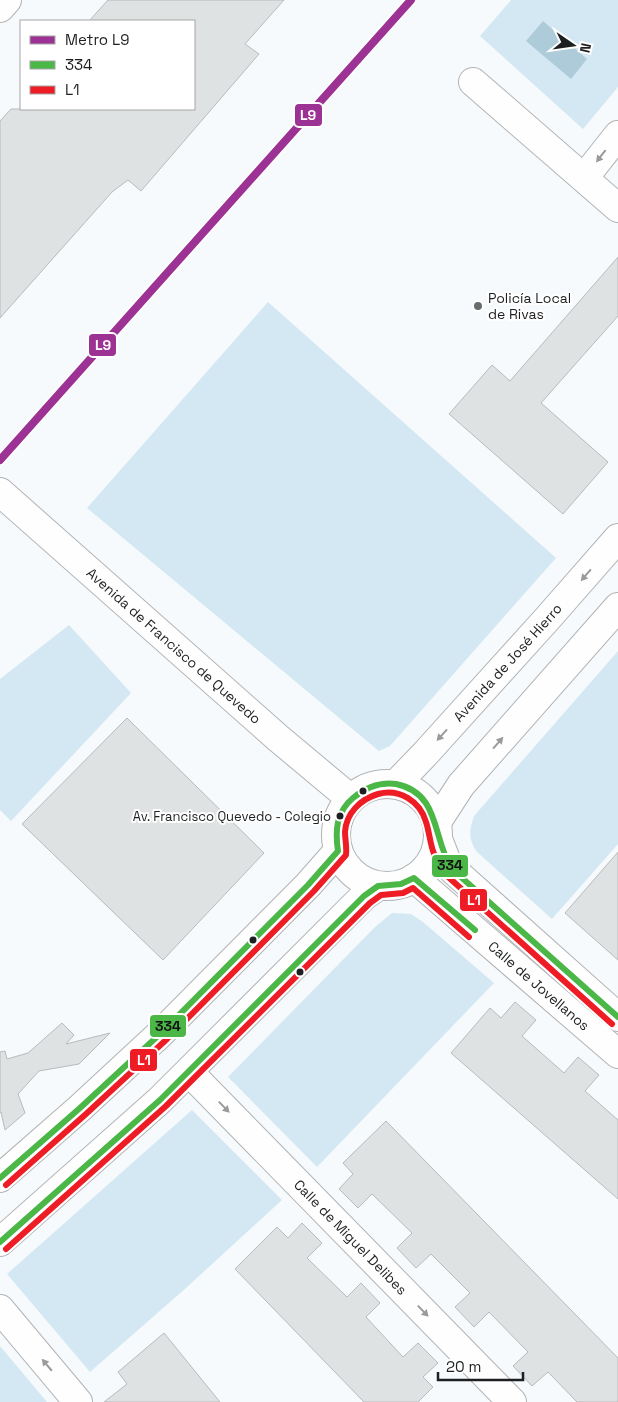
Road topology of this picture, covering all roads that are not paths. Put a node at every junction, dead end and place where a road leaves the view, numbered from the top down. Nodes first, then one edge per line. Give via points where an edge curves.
1 (7, 0) edge
2 (0, 8) edge
3 (473, 82) dead end
4 (618, 135) edge
5 (584, 178) junction
6 (618, 208) edge
7 (0, 492) edge
8 (618, 538) edge
9 (618, 607) edge
10 (396, 784) junction
11 (351, 799) junction
12 (437, 831) junction
13 (338, 851) junction
14 (414, 878) junction
15 (378, 886) junction
16 (618, 1016) edge
17 (618, 1054) edge
18 (189, 1072) junction
19 (0, 1178) edge
20 (0, 1242) edge
21 (0, 1309) edge
22 (78, 1402) edge
23 (512, 1402) edge

1 - 2 street
3 - 5 street
4 -> 5 street
5 - 6 street
7 - 11 street, Avenida de Francisco de Quevedo
8 -> 10 street, Avenida de José Hierro
12 -> 9 street via 461,785
10 - 11 street via 365,789
10 - 12 street via 413,790 423,799 431,810
11 - 13 street via 338,819
12 - 14 street via 434,854 426,868
12 - 16 street, Calle de Jovellanos via 452,869
13 - 15 street via 353,872
13 - 19 street via 161,1033
14 - 15 street via 401,884
14 - 17 street, Calle de Jovellanos
15 - 18 street via 364,896
18 - 20 street
18 -> 23 street, Calle de Miguel Delibes
22 -> 21 street

